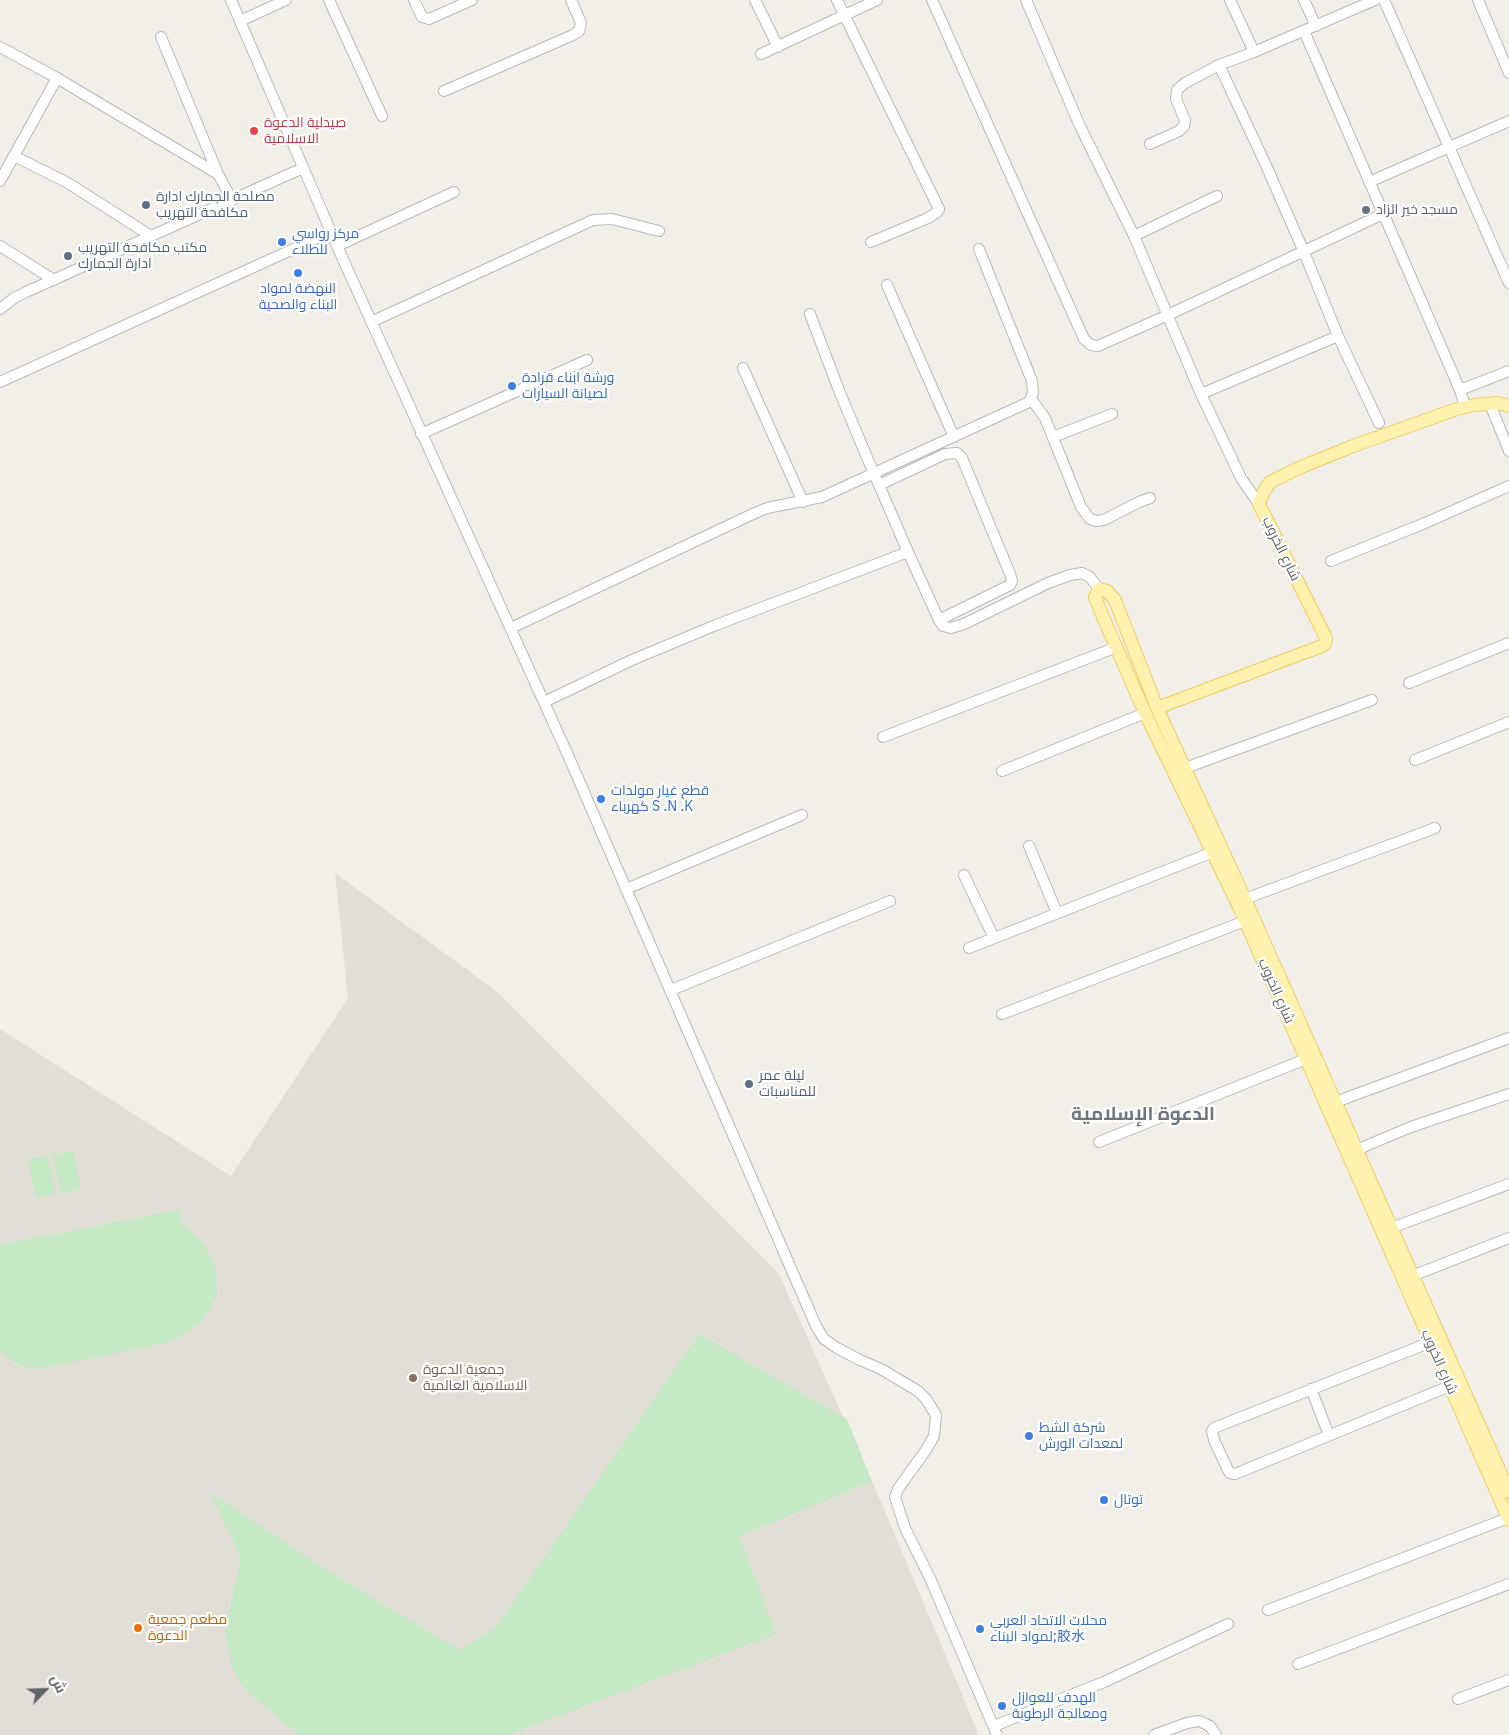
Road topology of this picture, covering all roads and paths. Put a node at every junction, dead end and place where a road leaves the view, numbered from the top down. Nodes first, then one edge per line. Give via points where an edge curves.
1 (231, 0) edge
2 (286, 0) edge
3 (329, 0) edge
4 (414, 0) edge
5 (472, 0) edge
6 (571, 0) edge
7 (755, 0) edge
8 (837, 0) edge
9 (877, 0) edge
10 (932, 0) edge
11 (1026, 0) edge
12 (1230, 0) edge
13 (1304, 0) edge
14 (1375, 0) edge
15 (1384, 0) edge
16 (1478, 0) edge
17 (844, 16) junction
18 (240, 21) junction
19 (1316, 26) junction
20 (1304, 31) junction
21 (160, 37) dead end
22 (0, 47) edge
23 (778, 47) junction
24 (1254, 52) junction
25 (762, 54) dead end
26 (1219, 65) junction
27 (1509, 73) edge
28 (57, 78) junction
29 (444, 91) dead end
30 (382, 116) dead end
31 (1509, 121) edge
32 (1150, 144) dead end
33 (1448, 147) junction
34 (14, 156) junction
35 (303, 168) junction
36 (218, 174) junction
37 (0, 182) edge
38 (1369, 182) junction
39 (454, 192) dead end
40 (1217, 196) dead end
41 (232, 200) junction
42 (1383, 214) junction
43 (658, 231) dead end
44 (331, 232) junction
45 (151, 236) junction
46 (1134, 236) junction
47 (871, 242) dead end
48 (0, 246) edge
49 (337, 246) junction
50 (979, 249) dead end
51 (1304, 252) junction
52 (54, 280) junction
53 (1509, 283) edge
54 (887, 285) dead end
55 (0, 310) edge
56 (810, 314) dead end
57 (1168, 316) junction
58 (371, 322) junction
59 (1338, 336) junction
60 (587, 360) dead end
61 (743, 368) dead end
62 (1509, 371) edge
63 (0, 382) edge
64 (1460, 390) junction
65 (1201, 394) junction
66 (1509, 395) edge
67 (1031, 399) junction
68 (1499, 405) edge
69 (1465, 406) junction
70 (1112, 414) dead end
71 (1379, 423) dead end
72 (421, 434) junction
73 (954, 437) junction
74 (1053, 437) junction
75 (1507, 439) edge
76 (1509, 451) edge
77 (874, 474) junction
78 (879, 485) junction
79 (1509, 486) edge
80 (1150, 498) dead end
81 (803, 502) junction
82 (1259, 504) junction
83 (908, 552) junction
84 (1331, 561) dead end
85 (1099, 589) junction
86 (939, 620) junction
87 (511, 628) junction
88 (1509, 643) edge
89 (1117, 647) junction
90 (1409, 683) dead end
91 (1372, 700) dead end
92 (544, 702) junction
93 (1151, 710) junction
94 (1509, 722) edge
95 (883, 737) dead end
96 (1415, 760) dead end
97 (1185, 768) junction
98 (1002, 771) dead end
99 (802, 815) dead end
100 (1435, 828) dead end
101 (1029, 846) dead end
102 (1213, 852) junction
103 (964, 875) dead end
104 (626, 889) junction
105 (1245, 900) junction
106 (890, 901) dead end
107 (1057, 913) junction
108 (1245, 921) junction
109 (994, 938) junction
110 (969, 948) dead end
111 (671, 990) junction
112 (1002, 1014) dead end
113 (1509, 1038) edge
114 (1306, 1059) junction
115 (1509, 1094) edge
116 (1331, 1104) junction
117 (1099, 1142) dead end
118 (1356, 1150) junction
119 (1509, 1184) edge
120 (1391, 1228) junction
121 (1509, 1238) edge
122 (1412, 1276) junction
123 (1430, 1342) junction
124 (1450, 1386) junction
125 (1311, 1389) junction
126 (1329, 1435) junction
127 (1509, 1492) edge
128 (1509, 1519) edge
129 (1509, 1584) edge
130 (1268, 1610) dead end
131 (1228, 1624) dead end
132 (1298, 1664) dead end
133 (1509, 1680) edge
134 (1458, 1699) dead end
135 (996, 1731) edge
136 (1154, 1735) edge
137 (1216, 1735) edge

1 - 18 street
2 - 18 street
3 - 30 street
4 - 5 street via 422,17 429,19
6 - 29 street via 581,23 574,35
7 - 23 street
8 - 17 street
9 - 17 street
10 - 57 street via 1084,339 1091,346 1098,346
11 - 46 street via 1079,124
12 - 24 street
13 - 19 street
14 - 19 street
15 - 33 street
16 - 27 street
17 - 23 street
17 - 47 street via 939,209 928,218
18 - 35 street
19 - 20 street
20 - 24 street
20 - 38 street
21 - 36 street
22 - 28 street
23 - 25 street
24 - 26 street
26 - 32 street via 1180,86 1176,99 1185,120 1184,126
26 - 51 street
28 - 34 street
28 - 36 street
31 - 33 street
33 - 38 street
33 - 53 street
34 - 37 street
34 - 45 street via 68,183
35 - 41 street
35 - 44 street
36 - 41 street
38 - 42 street
39 - 49 street
40 - 46 street
41 - 45 street
42 - 51 street
42 - 64 street
43 - 58 street via 612,219 593,220
44 - 49 street
44 - 63 street
45 - 52 street
46 - 57 street
48 - 52 street
49 - 58 street
50 - 67 street via 1032,381
51 - 57 street
51 - 59 street
52 - 55 street via 14,298
54 - 73 street
56 - 77 street
57 - 65 street
58 - 72 street
59 - 65 street
59 - 71 street
60 - 72 street
61 - 81 street
62 - 64 street
64 - 69 street
65 - 82 street via 1241,478
66 - 68 main road
67 - 73 street
67 - 74 street
68 - 69 main road, شارع الخروب
68 - 75 street
69 - 82 main road, شارع الخروب via 1353,446 1270,482
70 - 74 street
72 - 87 street
73 - 77 street
74 - 80 street via 1081,507 1090,519 1104,520
75 - 76 street
77 - 78 street
77 - 81 street
78 - 83 street
78 - 86 street via 945,454 957,454 962,458 1012,581 1002,590
79 - 84 street
81 - 87 street via 755,513
82 - 93 main road, شارع الخروب via 1326,638 1325,644
83 - 86 street
83 - 92 street via 640,656
85 - 86 street via 1090,577 1082,573 1070,575 964,624 951,628 943,626
85 - 89 main road, شارع الخروب via 1095,597 1097,604
85 - 93 main road, شارع الخروب via 1107,591 1115,600
87 - 92 street
88 - 90 street
89 - 93 main road, شارع الخروب
89 - 95 street
91 - 97 street
92 - 104 street
93 - 97 main road, شارع الخروب
93 - 98 street
93 - 102 main road, شارع الخروب
94 - 96 street
97 - 105 main road, شارع الخروب
99 - 104 street
100 - 105 street
101 - 107 street
102 - 107 street
102 - 108 main road, شارع الخروب
103 - 109 street
104 - 111 street
105 - 116 main road, شارع الخروب
106 - 111 street
107 - 109 street
108 - 112 street
108 - 114 main road, شارع الخروب
109 - 110 street
111 - 135 street via 824,1339 918,1391 936,1416 934,1436 898,1489 895,1499
113 - 116 street
114 - 116 main road, شارع الخروب
114 - 117 street
115 - 118 street
116 - 118 main road, شارع الخروب
116 - 123 main road, شارع الخروب
118 - 120 main road, شارع الخروب
119 - 120 street
120 - 122 main road, شارع الخروب
121 - 122 street
122 - 127 main road, شارع الخروب
123 - 124 main road, شارع الخروب
123 - 125 street
124 - 126 street
124 - 128 main road, شارع الخروب
125 - 126 street
125 - 126 street via 1214,1428 1212,1433 1228,1470 1235,1474
128 - 130 street
129 - 132 street
131 - 135 street
133 - 134 street
136 - 137 street via 1199,1721 1210,1726

